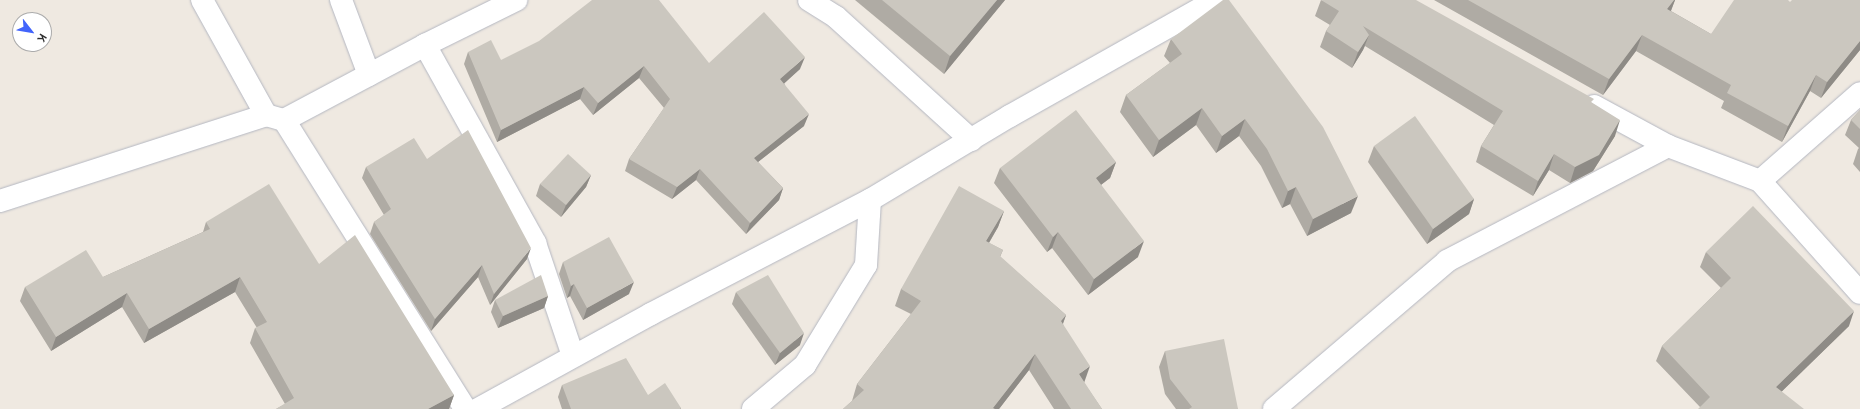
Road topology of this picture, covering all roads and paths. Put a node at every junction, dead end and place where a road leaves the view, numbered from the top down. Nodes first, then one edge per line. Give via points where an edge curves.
1 (202, 0) edge
2 (341, 0) edge
3 (516, 0) edge
4 (809, 0) edge
5 (1216, 0) edge
6 (425, 45) junction
7 (369, 75) junction
8 (1860, 93) edge
9 (1578, 96) edge
10 (275, 118) junction
11 (971, 140) junction
12 (1668, 146) junction
13 (1760, 181) junction
14 (870, 200) junction
15 (0, 201) edge
16 (1860, 293) edge
17 (573, 356) junction
18 (465, 409) edge
19 (478, 409) edge
20 (753, 409) edge
21 (1274, 409) edge

1 - 10 street
2 - 7 street
3 - 6 street
4 - 11 street via 836,17
5 - 11 street
6 - 7 street
6 - 17 street via 535,243
7 - 10 street
8 - 13 street
9 - 12 street
10 - 15 street
10 - 18 street
11 - 14 street
12 - 13 street
12 - 21 street via 1447,261
13 - 16 street
14 - 17 street
14 - 20 street via 866,265 805,366
17 - 19 street

